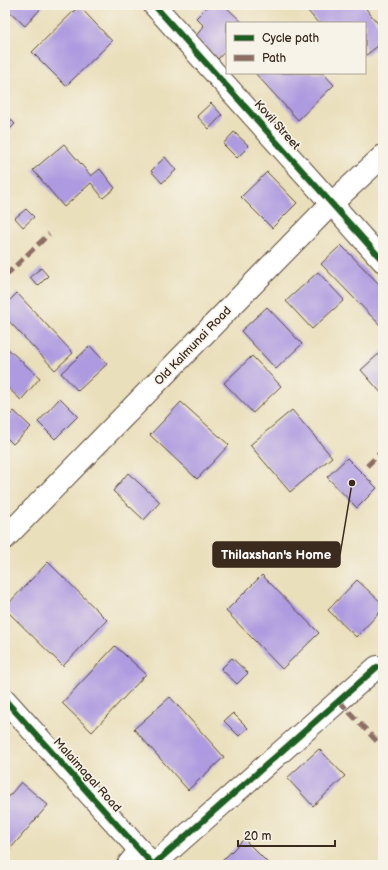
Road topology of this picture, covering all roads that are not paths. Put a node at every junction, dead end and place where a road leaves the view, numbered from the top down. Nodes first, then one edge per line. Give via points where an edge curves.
1 (154, 5) edge
2 (383, 156) edge
3 (332, 203) junction
4 (383, 261) edge
5 (5, 538) edge
6 (377, 667) dead end
7 (5, 700) edge
8 (143, 861) edge

1 - 3 street, Kovil Street
2 - 3 street, Old Kalmunai Road
3 - 4 street, Kovil Street
3 - 5 street, Old Kalmunai Road
6 - 8 street
7 - 8 street, Malaimagal Road

